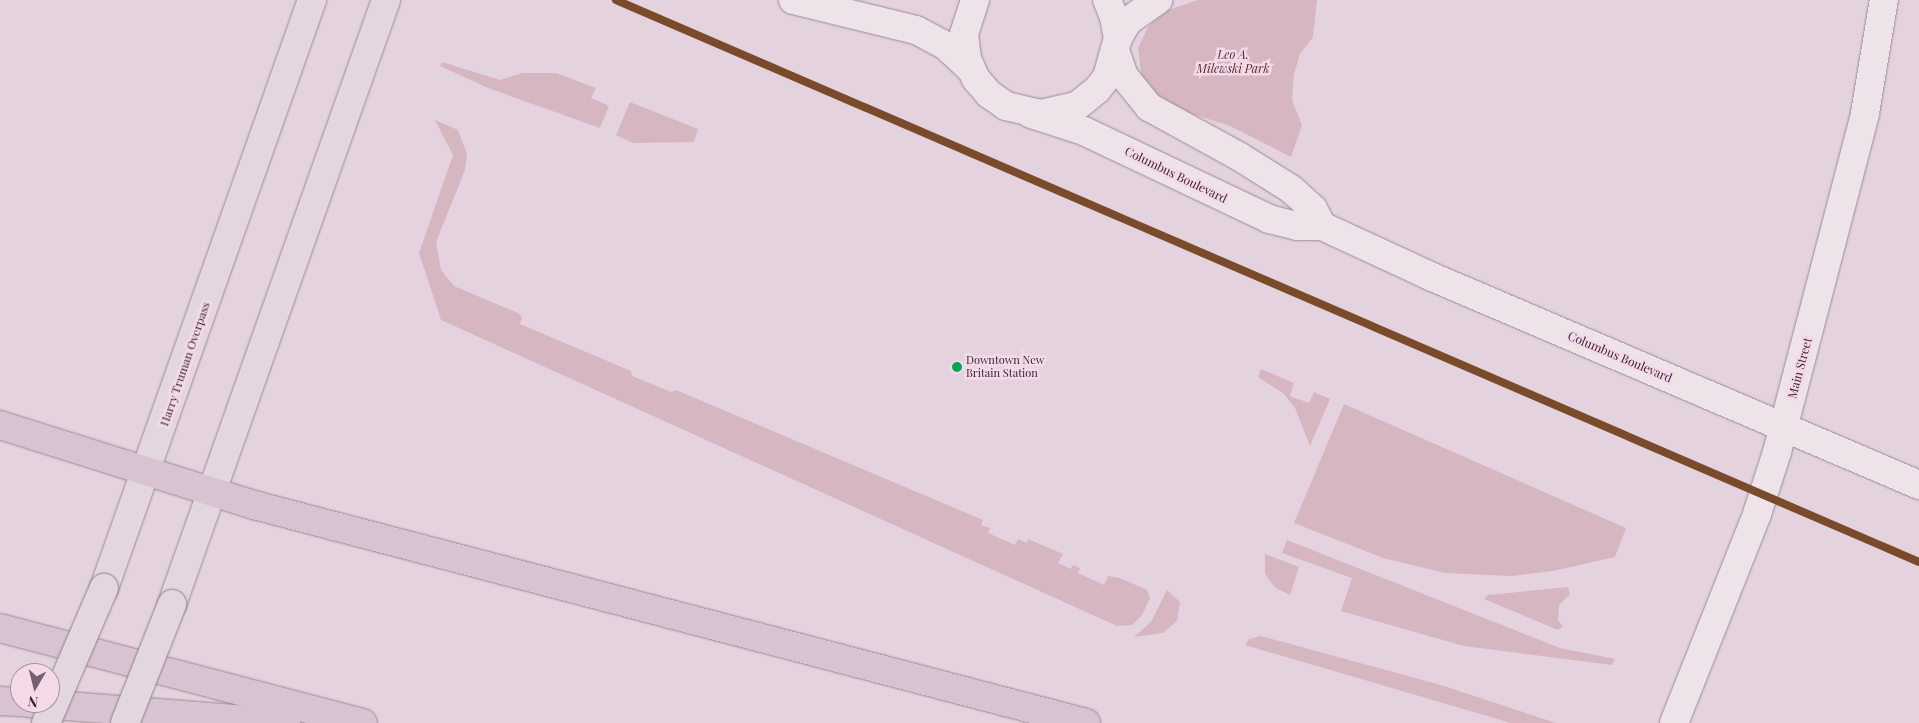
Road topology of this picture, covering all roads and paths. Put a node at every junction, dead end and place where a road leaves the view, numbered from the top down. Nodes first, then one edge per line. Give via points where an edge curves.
1 (312, 0) edge
2 (386, 0) edge
3 (793, 0) edge
4 (975, 0) edge
5 (1107, 0) edge
6 (1158, 0) edge
7 (1884, 0) edge
8 (1117, 45) junction
9 (971, 69) junction
10 (1031, 114) junction
11 (1322, 226) junction
12 (0, 425) edge
13 (1784, 427) junction
14 (147, 471) junction
15 (1919, 485) edge
16 (210, 493) junction
17 (0, 628) edge
18 (60, 705) edge
19 (46, 723) edge
20 (125, 723) edge
21 (286, 723) edge
22 (363, 723) edge
23 (1086, 723) edge
24 (1674, 723) edge

1 - 14 main road, Harry Truman Overpass
2 - 16 main road
3 - 9 street via 916,30 946,46
4 - 9 street via 964,34
5 - 8 street via 1114,17
6 - 8 street via 1128,21
7 - 13 street, Main Street via 1865,113
8 - 10 street via 1106,77 1090,97 1057,113
8 - 11 street via 1124,76 1149,107 1291,189 1313,209
9 - 10 street, Columbus Boulevard via 982,87 998,101
10 - 11 street, Columbus Boulevard via 1084,131 1269,218 1297,226
11 - 13 street, Columbus Boulevard via 1430,276
12 - 14 highway
13 - 15 street, Columbus Boulevard
13 - 24 street, Main Street via 1764,495
14 - 16 highway
14 - 19 main road, Harry Truman Overpass, bridge via 104,588
16 - 20 main road, bridge via 172,604
16 - 23 highway
17 - 22 highway
18 - 21 highway

